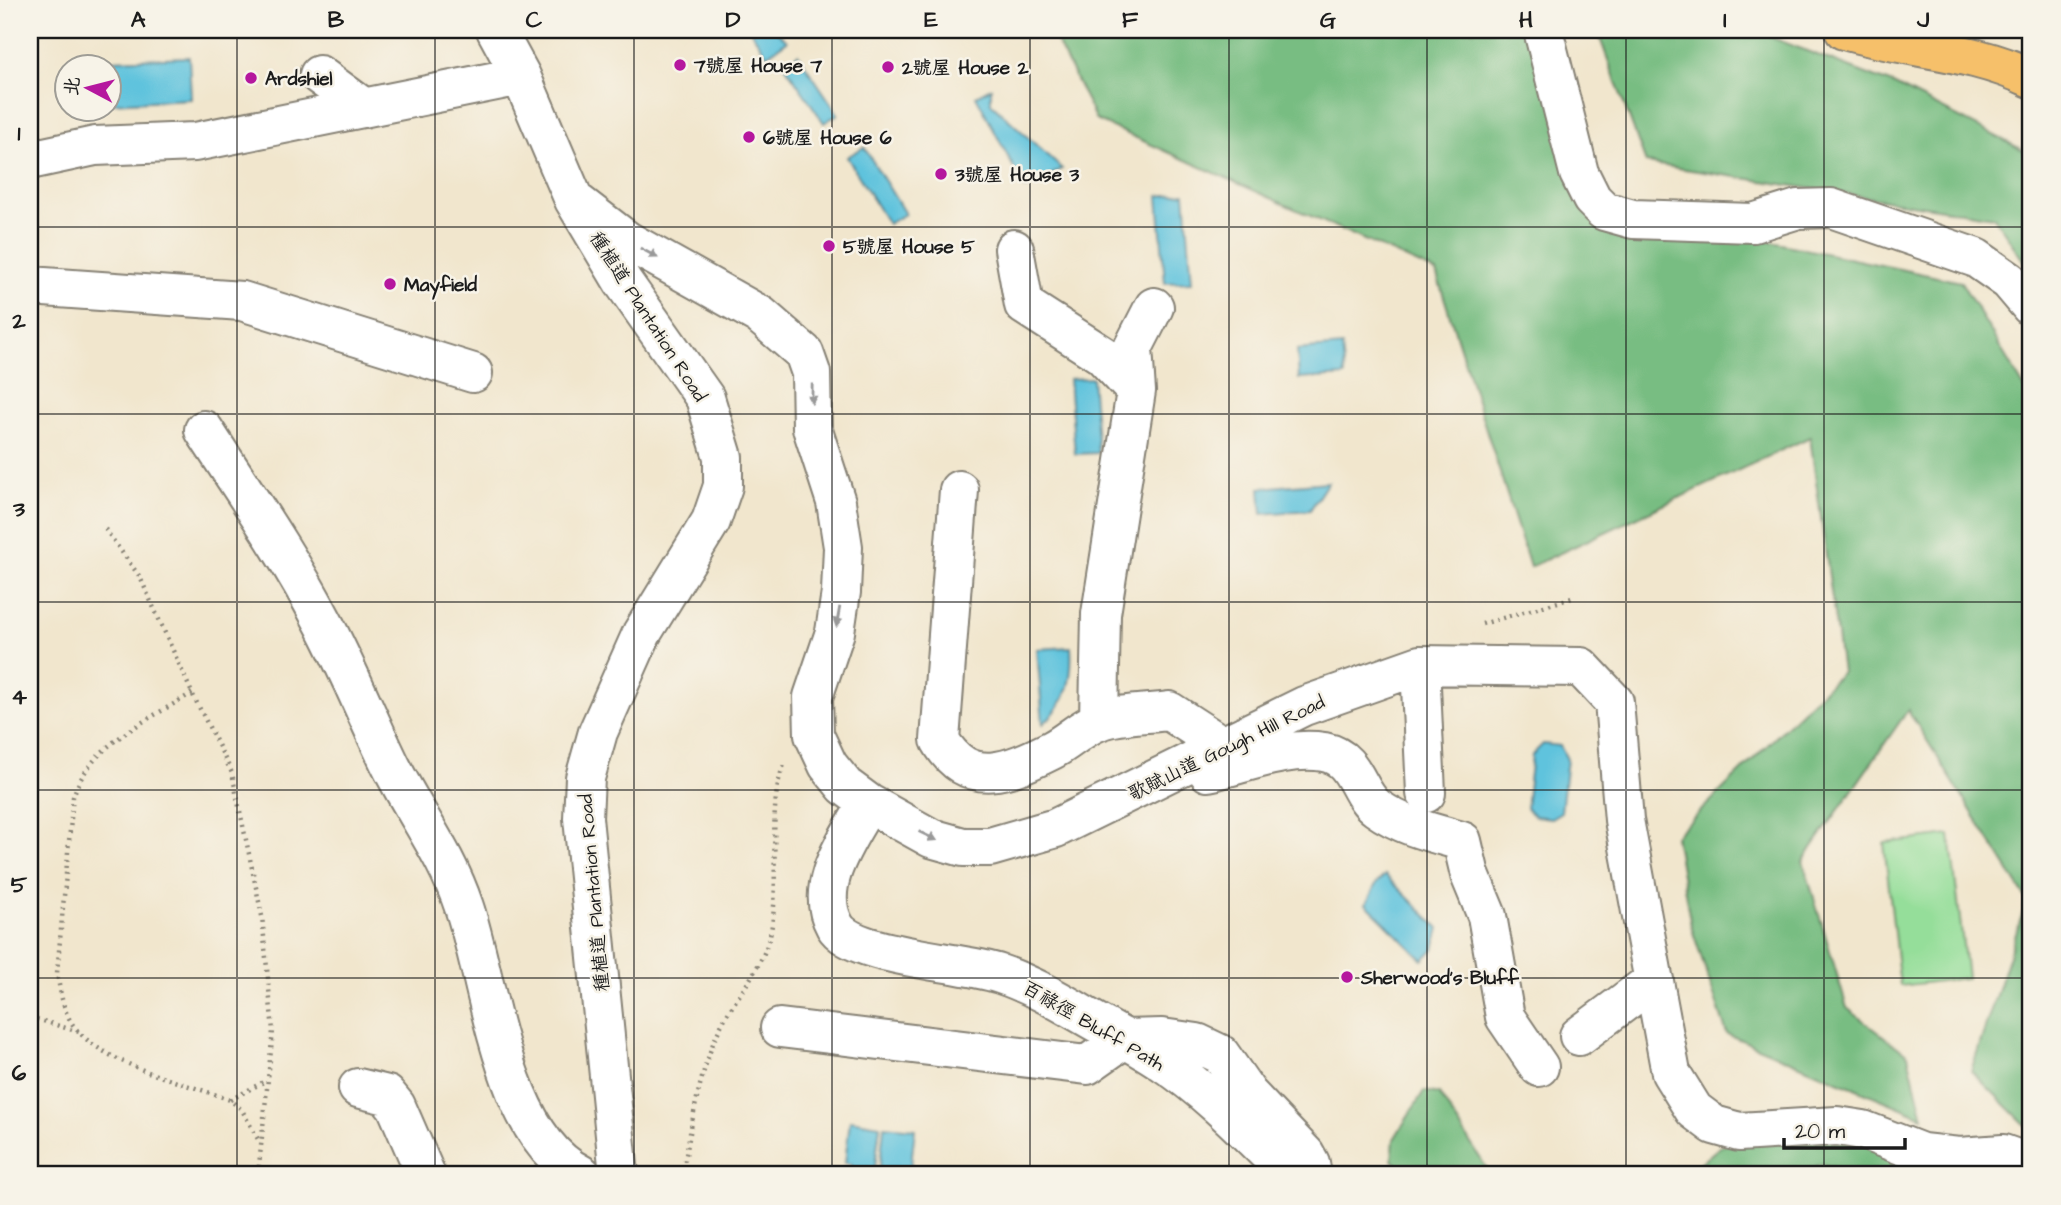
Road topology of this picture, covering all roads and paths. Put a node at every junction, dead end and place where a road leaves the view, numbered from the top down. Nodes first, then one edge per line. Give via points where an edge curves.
1 (496, 30) edge
2 (1543, 30) edge
3 (1844, 30) edge
4 (319, 75) dead end
5 (521, 76) junction
6 (2031, 78) edge
7 (364, 108) junction
8 (30, 160) edge
9 (574, 200) junction
10 (1014, 248) dead end
11 (30, 286) edge
12 (1154, 307) dead end
13 (2031, 307) edge
14 (473, 373) dead end
15 (1136, 391) junction
16 (204, 430) dead end
17 (959, 490) dead end
18 (105, 529) dead end
19 (1420, 664) junction
20 (192, 693) junction
21 (1099, 720) junction
22 (814, 735) junction
23 (1223, 746) junction
24 (1160, 778) junction
25 (1426, 793) dead end
26 (868, 803) junction
27 (1654, 980) junction
28 (30, 1017) edge
29 (780, 1028) dead end
30 (80, 1032) junction
31 (1579, 1036) dead end
32 (1124, 1039) junction
33 (1539, 1067) dead end
34 (267, 1080) junction
35 (358, 1088) dead end
36 (230, 1100) junction
37 (261, 1144) junction
38 (2031, 1164) edge
39 (1942, 1165) edge
40 (258, 1175) edge
41 (426, 1175) edge
42 (582, 1175) edge
43 (619, 1175) edge
44 (682, 1175) edge
45 (1290, 1175) edge
46 (1312, 1175) edge

1 - 5 street, 種植道 Plantation Road
2 - 13 street via 1579,173 1591,199 1604,211 1633,219 1753,223 1798,209 1831,208 1976,258 2009,281
3 - 6 main road via 1963,53
4 - 7 street
5 - 7 street
5 - 9 street, 種植道 Plantation Road
7 - 8 street via 195,142 95,146
9 -> 22 street, 歌賦山道 Gough Hill Road via 626,240 760,315 803,353 808,363 812,428 836,502 843,570 835,632 813,697
9 - 43 street, 種植道 Plantation Road via 623,282 705,398 720,439 724,471 711,521 631,655 584,778 583,818
10 - 15 street via 1024,305 1102,355
11 - 14 street via 242,301
12 - 15 street via 1133,348
15 - 21 street via 1101,614
16 - 42 street via 321,618 389,763 452,876 524,1107 559,1160
17 - 21 street via 940,740 948,754 971,770 1002,771 1051,751
18 - 20 path via 140,577
19 - 23 street, 歌賦山道 Gough Hill Road via 1304,706
19 - 25 street
19 - 27 street, 歌賦山道 Gough Hill Road via 1581,667 1615,702 1624,820
20 - 30 path via 98,752 80,775 73,797 57,973 62,1001
20 - 34 path via 232,773 262,916 272,1031
21 - 23 street via 1169,711
22 - 26 street, 歌賦山道 Gough Hill Road via 836,776
22 - 44 path via 788,758 779,779 770,935 755,973 718,1032
23 - 24 street, 歌賦山道 Gough Hill Road
26 -> 24 street, 歌賦山道 Gough Hill Road via 947,844 990,847 1083,817
24 - 33 street via 1279,754 1327,752 1356,774 1374,807 1424,831 1462,841 1487,915 1505,1017
26 - 32 street, 百祿徑 Bluff Path via 838,858 828,888 830,914 842,934 870,949 1002,974
27 - 31 street
27 - 39 street, 歌賦山道 Gough Hill Road via 1671,1073 1684,1098 1703,1119 1739,1132 1850,1127
28 - 30 path
29 - 32 street via 1087,1065
30 - 36 path via 114,1057
32 - 45 street, 百祿徑 Bluff Path via 1191,1083
32 - 46 street via 1197,1043 1220,1054 1248,1094 1305,1154
34 - 36 path
34 - 37 path
35 - 41 street via 387,1095 396,1106
36 - 37 path via 242,1110
37 - 40 path
38 - 39 street, 歌賦山道 Gough Hill Road via 2004,1154

